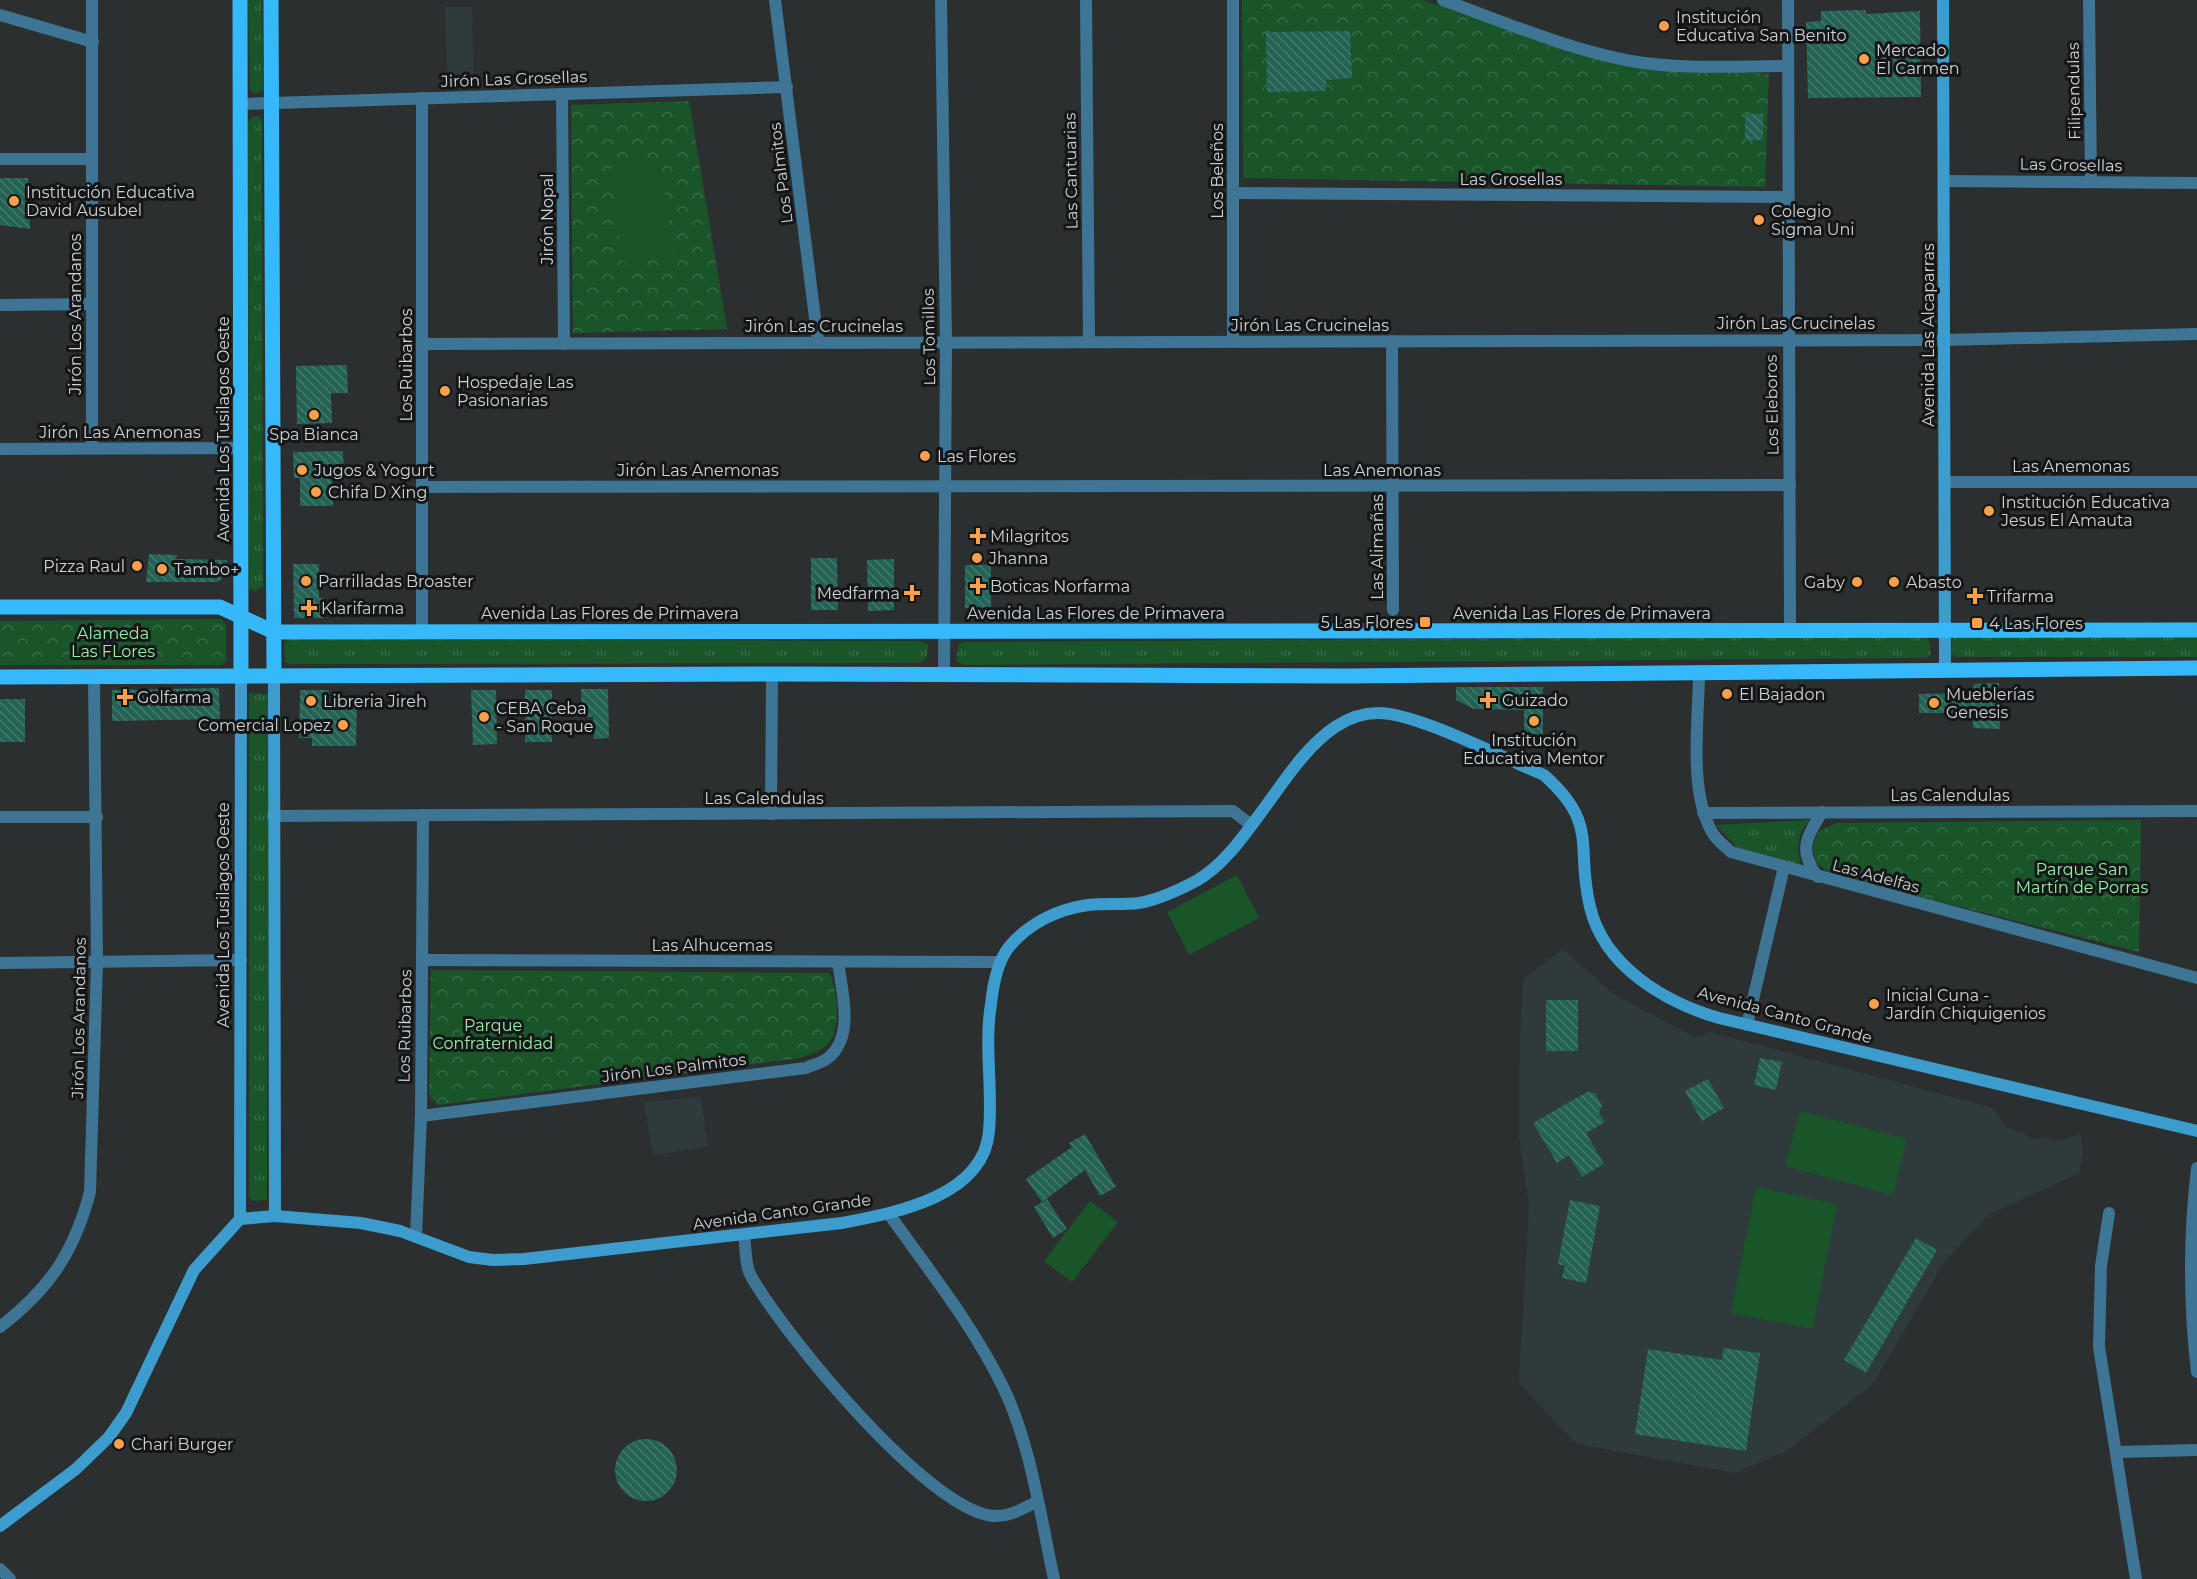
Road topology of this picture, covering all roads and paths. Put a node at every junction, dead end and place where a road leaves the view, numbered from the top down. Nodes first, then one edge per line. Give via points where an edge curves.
1 (92, 0) edge
2 (240, 0) edge
3 (271, 0) edge
4 (775, 0) edge
5 (941, 0) edge
6 (1086, 0) edge
7 (1233, 0) edge
8 (1443, 0) edge
9 (1788, 0) edge
10 (1943, 0) edge
11 (2089, 0) edge
12 (0, 15) edge
13 (93, 42) junction
14 (1788, 66) junction
15 (787, 87) junction
16 (562, 94) junction
17 (422, 98) junction
18 (242, 104) junction
19 (272, 104) junction
20 (0, 159) edge
21 (92, 159) junction
22 (1944, 181) junction
23 (2091, 182) junction
24 (2197, 183) edge
25 (1234, 193) junction
26 (1787, 197) junction
27 (92, 304) junction
28 (0, 305) edge
29 (2197, 334) edge
30 (1788, 340) junction
31 (1944, 340) junction
32 (946, 341) junction
33 (1233, 341) junction
34 (1392, 341) junction
35 (818, 342) junction
36 (1089, 342) junction
37 (423, 344) junction
38 (564, 344) junction
39 (92, 448) junction
40 (241, 448) junction
41 (0, 449) edge
42 (1946, 482) junction
43 (2197, 482) edge
44 (1790, 485) junction
45 (422, 487) junction
46 (946, 487) junction
47 (974, 487) joint
48 (1394, 487) junction
49 (0, 607) edge
50 (1393, 610) dead end
51 (242, 617) junction
52 (944, 630) junction
53 (1790, 630) junction
54 (2197, 630) edge
55 (1946, 631) junction
56 (274, 632) junction
57 (422, 632) junction
58 (2197, 668) edge
59 (1945, 670) junction
60 (1699, 671) junction
61 (241, 674) junction
62 (274, 674) junction
63 (772, 674) junction
64 (944, 674) junction
65 (0, 676) edge
66 (94, 677) junction
67 (2197, 811) edge
68 (1822, 812) junction
69 (1703, 813) junction
70 (771, 814) junction
71 (423, 815) junction
72 (273, 816) junction
73 (97, 817) junction
74 (0, 818) edge
75 (1251, 825) junction
76 (1784, 867) junction
77 (1818, 878) junction
78 (241, 960) junction
79 (423, 960) junction
80 (97, 962) junction
81 (838, 962) junction
82 (1000, 962) junction
83 (0, 963) edge
84 (2197, 978) edge
85 (1747, 1025) junction
86 (421, 1116) junction
87 (2197, 1131) edge
88 (2197, 1168) edge
89 (2109, 1213) dead end
90 (889, 1214) junction
91 (275, 1216) junction
92 (240, 1219) junction
93 (744, 1236) junction
94 (416, 1237) junction
95 (0, 1327) edge
96 (2197, 1372) edge
97 (2197, 1450) edge
98 (2117, 1452) junction
99 (1036, 1502) junction
100 (0, 1526) edge
101 (0, 1569) edge
102 (10, 1579) edge
103 (1054, 1579) edge
104 (2136, 1579) edge

1 - 13 street, Jirón Los Arandanos
2 - 18 main road, Avenida Los Tusilagos Oeste
3 - 19 main road
4 - 15 street, Los Palmitos
5 - 32 street, Los Tomillos
6 - 36 street, Las Cantuarias
7 - 25 street, Los Beleños
8 - 14 street via 1634,62
9 - 14 street, Los Eleboros
10 - 22 street, Avenida Las Alcaparras
11 - 23 street, Filipendulas
12 - 13 street
13 - 21 street, Jirón Los Arandanos
14 - 26 street, Los Eleboros
15 - 16 street, Jirón Las Grosellas
15 - 35 street, Los Palmitos
16 - 17 street, Jirón Las Grosellas
16 - 38 street, Jirón Nopal
17 - 19 street, Jirón Las Grosellas
17 - 37 street, Los Ruibarbos
18 - 19 street, Jirón Las Grosellas
18 - 40 main road, Avenida Los Tusilagos Oeste
19 - 56 main road
20 - 21 street
21 - 27 street, Jirón Los Arandanos
22 - 23 street, Las Grosellas
22 - 31 street, Avenida Las Alcaparras
23 - 24 street, Las Grosellas
25 - 26 street, Las Grosellas
25 - 33 street, Los Beleños
26 - 30 street, Los Eleboros
27 - 28 street
27 - 39 street, Jirón Los Arandanos
29 - 31 street, Jirón Las Crucinelas
30 - 31 street, Jirón Las Crucinelas
30 - 34 street, Jirón Las Crucinelas
30 - 44 street, Los Eleboros
31 - 42 street, Avenida Las Alcaparras
32 - 35 street, Jirón Las Crucinelas
32 - 36 street, Jirón Las Crucinelas
32 - 46 street, Los Tomillos
33 - 34 street, Jirón Las Crucinelas
33 - 36 street, Jirón Las Crucinelas
34 - 48 street, Las Alimañas
35 - 38 street, Jirón Las Crucinelas
37 - 38 street, Jirón Las Crucinelas
37 - 45 street, Los Ruibarbos
39 - 40 street, Jirón Las Anemonas
39 - 41 street, Jirón Las Anemonas
40 - 51 main road, Avenida Los Tusilagos Oeste
42 - 43 street, Las Anemonas
42 - 55 street, Avenida Las Alcaparras
44 - 48 street, Las Anemonas
44 - 53 street, Los Eleboros
45 - 46 street, Jirón Las Anemonas
45 - 57 street, Los Ruibarbos
46 - 47 street, Jirón Las Anemonas
46 - 52 street, Los Tomillos
47 - 48 street, Las Anemonas
48 - 50 street, Las Alimañas
49 - 51 main road, Avenida Las Flores de Primavera via 220,607
51 - 56 main road, Avenida Las Flores de Primavera
51 - 61 main road, Avenida Los Tusilagos Oeste
52 - 53 main road, Avenida Las Flores de Primavera
52 - 57 main road, Avenida Las Flores de Primavera
52 - 64 street, Los Tomillos
53 - 55 main road, Avenida Las Flores de Primavera
54 - 55 main road, Avenida Las Flores de Primavera
55 - 59 street, Avenida Las Alcaparras
56 - 57 main road, Avenida Las Flores de Primavera
56 - 62 main road
58 - 59 main road
59 - 60 main road
60 - 64 main road via 1348,676
60 - 69 street, Las Adelfas via 1698,791
61 - 62 main road
61 - 66 main road
61 - 78 street, Avenida Los Tusilagos Oeste
62 - 63 main road
62 - 72 street
63 - 64 main road
63 - 70 street
65 - 66 main road
66 - 73 street, Jirón Los Arandanos
67 - 68 street, Las Calendulas
68 - 69 street, Las Calendulas
68 - 77 street via 1806,845 1809,865
69 - 76 street, Las Adelfas via 1713,835 1731,852
70 - 71 street, Las Calendulas
70 - 75 street, Las Calendulas via 1233,811
71 - 72 street, Las Calendulas
71 - 79 street, Los Ruibarbos
72 - 91 street
73 - 74 street
73 - 80 street, Jirón Los Arandanos
75 - 82 street, Avenida Canto Grande via 1217,866 1196,881 1142,902 1090,904 1060,910 1022,934
75 - 85 street, Avenida Canto Grande via 1296,765 1334,728 1368,714 1407,717 1544,775 1560,789 1572,803 1581,825 1590,907 1610,952 1649,987 1708,1015
76 - 77 street, Las Adelfas
76 - 85 street
77 - 84 street, Las Adelfas
78 - 80 street
78 - 92 street, Avenida Los Tusilagos Oeste
79 - 81 street, Las Alhucemas
79 - 86 street, Los Ruibarbos
80 - 83 street
80 - 95 street, Jirón Los Arandanos via 93,1151 90,1192 82,1223 56,1275
81 - 82 street, Las Alhucemas
81 - 86 street, Jirón Los Palmitos via 844,1007 842,1039 827,1059 806,1068
82 - 90 street, Avenida Canto Grande via 988,1024 987,1150 972,1174 950,1189
85 - 87 street, Avenida Canto Grande
86 - 94 street, Los Ruibarbos
88 - 96 street via 2192,1216 2191,1322
89 - 98 street via 2101,1266 2099,1347
90 - 93 street, Avenida Canto Grande
90 - 99 street via 966,1324 1002,1385 1026,1448
91 - 92 street, Avenida Canto Grande
91 - 94 street, Avenida Canto Grande via 361,1223
92 - 100 street via 194,1270 126,1413 109,1437 76,1469
93 - 94 street, Avenida Canto Grande via 514,1260 469,1257
93 - 99 street via 749,1274 787,1327 877,1436 966,1508 993,1516 1011,1515
97 - 98 street
98 - 104 street
99 - 103 street
101 - 102 street

